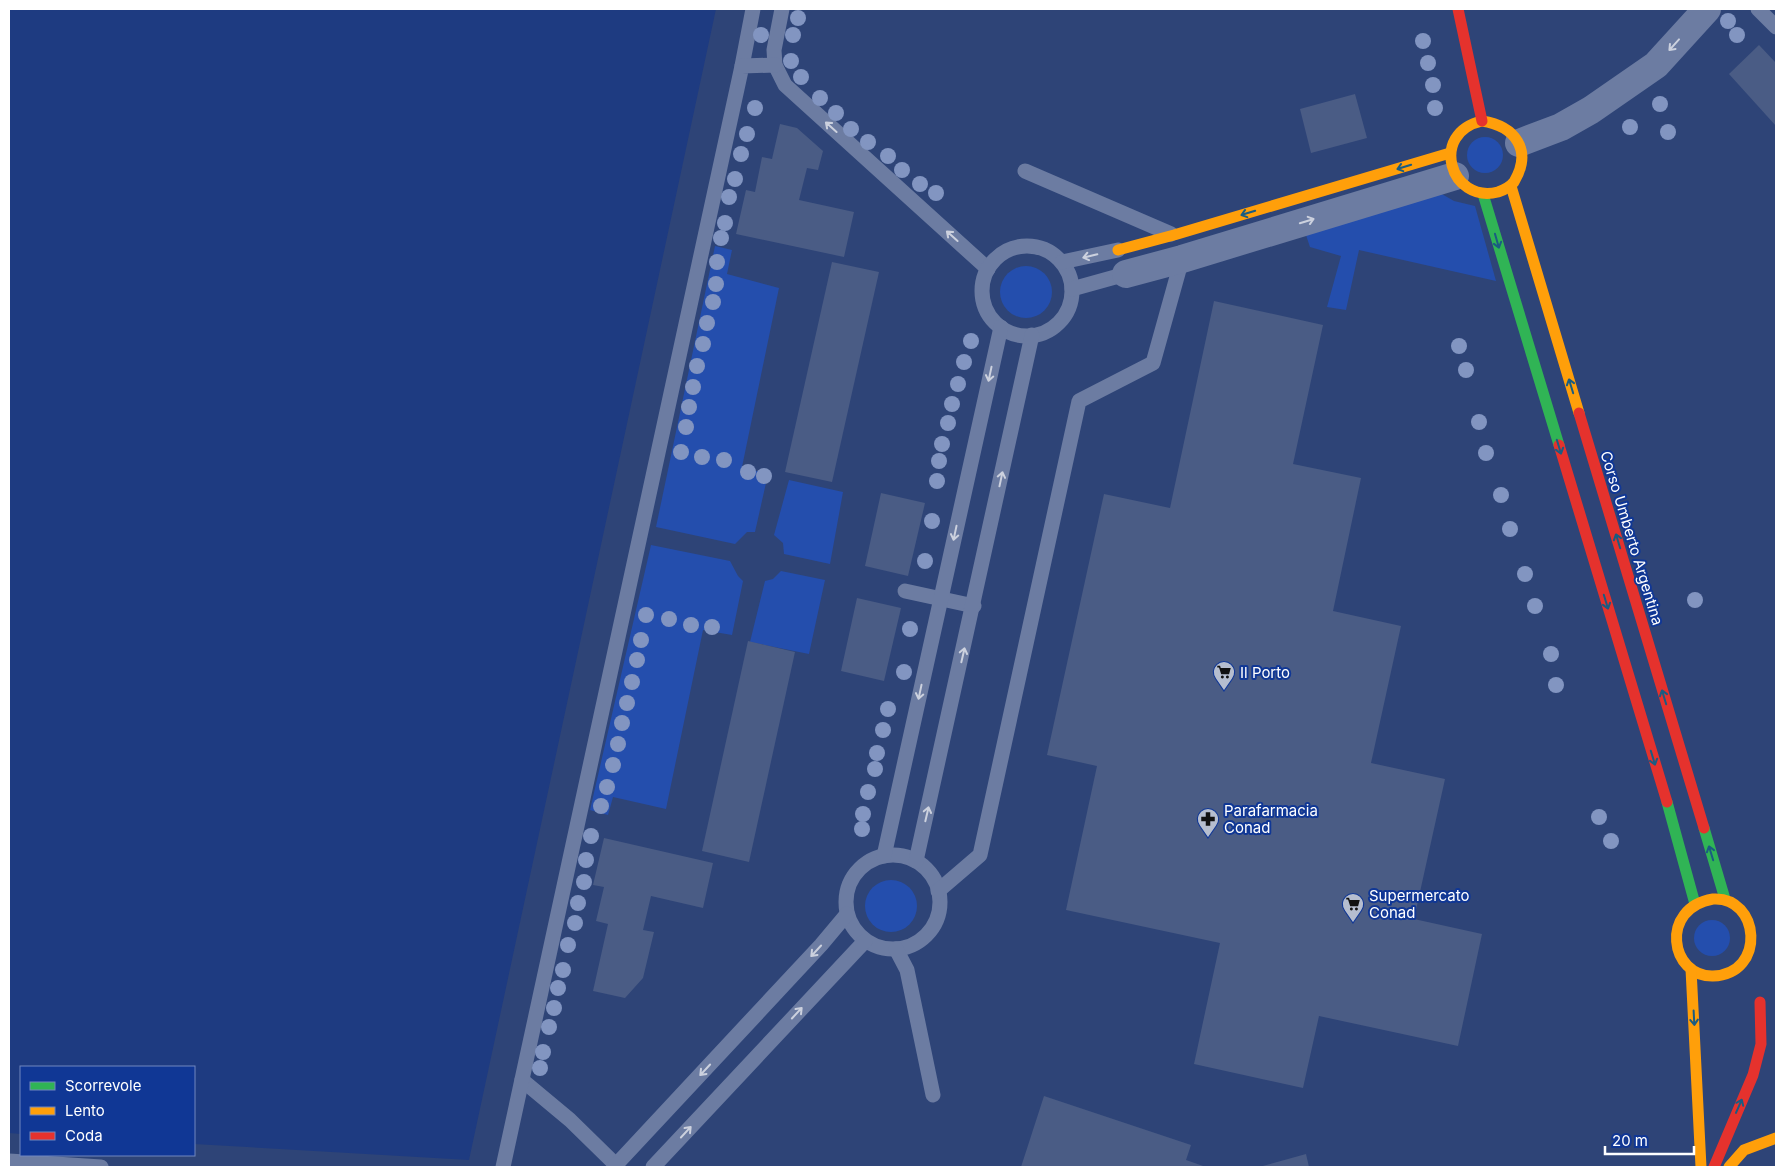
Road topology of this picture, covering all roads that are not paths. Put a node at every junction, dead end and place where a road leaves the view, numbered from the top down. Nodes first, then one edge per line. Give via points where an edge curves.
1 (753, 9) edge
2 (782, 9) edge
3 (1458, 9) edge
4 (1707, 9) edge
5 (1758, 9) edge
6 (1776, 27) edge
7 (775, 65) junction
8 (742, 66) junction
9 (1482, 121) junction
10 (1519, 143) junction
11 (1453, 164) junction
12 (1025, 171) dead end
13 (1511, 186) junction
14 (1483, 194) junction
15 (1178, 247) junction
16 (1062, 262) junction
17 (1122, 262) junction
18 (988, 269) junction
19 (1072, 289) junction
20 (1001, 327) junction
21 (1032, 335) junction
22 (905, 591) dead end
23 (941, 599) junction
24 (974, 606) junction
25 (884, 856) junction
26 (916, 861) junction
27 (938, 891) junction
28 (1725, 899) junction
29 (1694, 904) junction
30 (847, 914) junction
31 (866, 941) junction
32 (896, 949) junction
33 (1691, 969) junction
34 (1771, 1018) dead end
35 (522, 1080) junction
36 (933, 1095) dead end
37 (1776, 1138) edge
38 (9, 1161) edge
39 (615, 1166) edge
40 (101, 1167) edge
41 (503, 1167) edge
42 (653, 1167) edge
43 (1701, 1167) edge
44 (1714, 1167) edge
45 (1729, 1167) edge

1 - 8 lane
2 - 7 lane via 774,50
3 - 9 street
4 -> 10 street via 1656,65 1591,110 1561,127
5 - 6 lane
7 - 8 lane
18 -> 7 lane via 785,85
8 - 35 lane
9 - 10 street via 1504,126
9 - 11 street via 1467,126 1455,138
10 - 13 street via 1520,168
11 - 14 street via 1463,184
11 - 15 street
12 - 15 lane
13 - 14 street
28 -> 13 street, Corso Umberto Argentina
14 -> 29 street via 1682,853
15 - 17 street
15 - 27 lane via 1154,363 1079,401 980,855
17 -> 16 lane
16 - 18 lane via 1051,252 1024,246 998,257
16 - 19 lane
17 - 19 lane
18 - 20 lane via 982,289 984,300 993,320
19 - 21 lane via 1071,302 1061,320 1045,332
20 - 21 lane via 1016,334
20 -> 23 lane
24 -> 21 lane
22 - 23 lane
23 - 24 lane
23 -> 25 lane
26 -> 24 lane
25 - 26 lane via 895,855
25 - 30 lane via 872,860 853,877 845,901
26 - 27 lane via 934,879
27 - 32 lane via 940,907 930,930 912,945
28 - 29 street
28 - 33 street via 1744,913 1750,924 1752,936 1747,964 1725,978 1700,974
29 - 33 street via 1680,919 1676,940 1683,961
30 - 31 lane via 857,934
30 -> 39 lane
31 - 32 lane via 880,948
42 -> 31 lane
32 - 36 lane via 907,970
33 -> 43 street
44 -> 34 street via 1753,1075 1761,1044 1756,998
35 - 39 lane via 570,1120
35 - 41 lane
37 - 45 street via 1744,1150
38 - 40 lane

